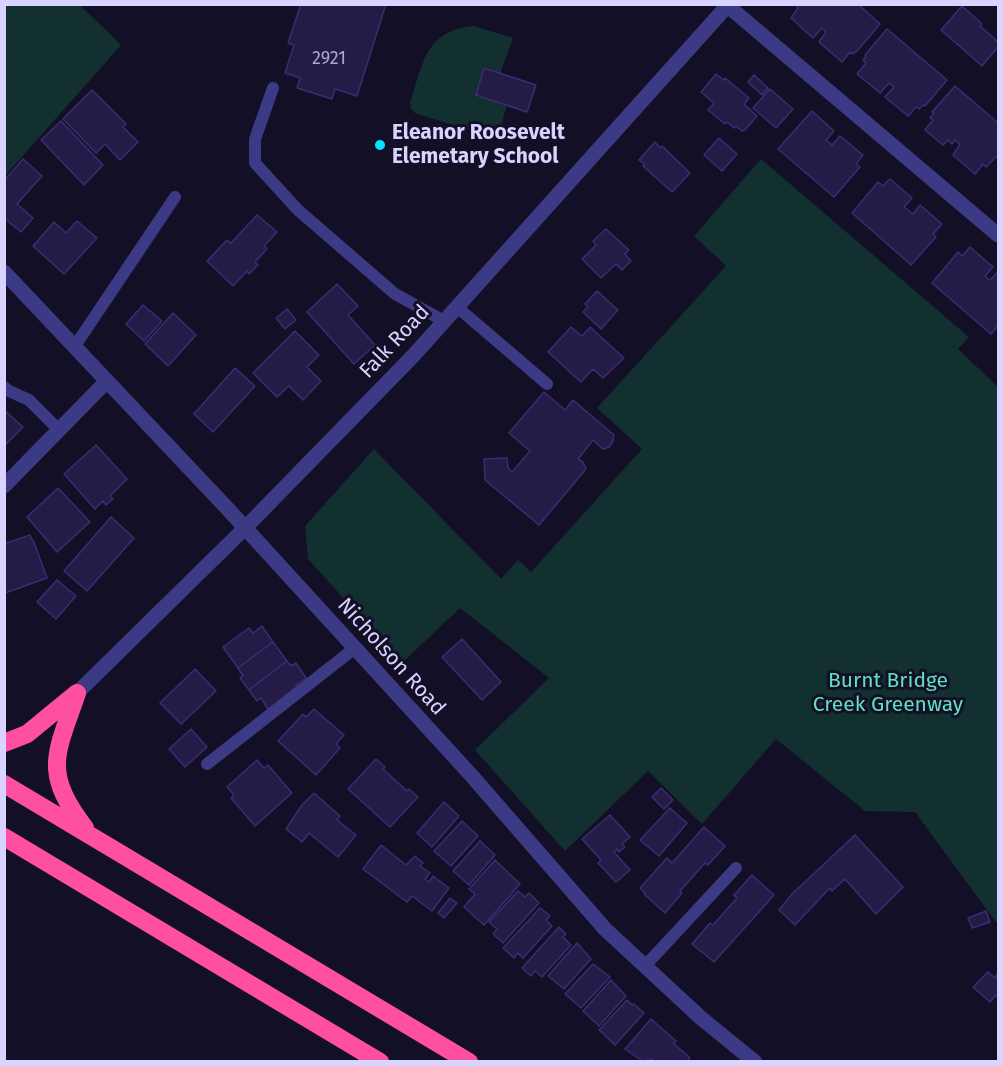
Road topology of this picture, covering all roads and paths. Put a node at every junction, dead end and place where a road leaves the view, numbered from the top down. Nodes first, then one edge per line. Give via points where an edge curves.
1 (729, 5) edge
2 (273, 88) dead end
3 (175, 197) dead end
4 (999, 235) edge
5 (4, 272) edge
6 (456, 307) junction
7 (444, 321) junction
8 (75, 346) junction
9 (107, 381) junction
10 (548, 384) dead end
11 (4, 387) edge
12 (59, 430) junction
13 (4, 486) edge
14 (245, 528) junction
15 (355, 648) junction
16 (76, 693) junction
17 (4, 743) edge
18 (207, 764) dead end
19 (4, 784) edge
20 (90, 834) junction
21 (8, 841) edge
22 (736, 868) dead end
23 (645, 966) junction
24 (380, 1062) edge
25 (469, 1062) edge
26 (755, 1062) edge

1 - 4 street
1 - 6 street, Falk Road
2 - 7 lane via 255,139 255,163 298,210 395,294
3 - 8 lane
5 - 8 street, Nicholson Road
6 - 7 street, Falk Road
6 - 10 lane
7 - 14 street, Falk Road
8 - 9 street, Nicholson Road
9 - 12 street
9 - 14 street, Nicholson Road
11 - 12 lane via 29,400
12 - 13 street
14 - 15 street, Nicholson Road
14 - 16 street, Falk Road
15 - 18 lane
15 - 23 street, Nicholson Road via 605,929
16 - 17 highway via 27,734
16 - 20 highway via 56,763 68,806
19 - 20 highway
20 - 25 highway
21 - 24 highway
22 - 23 lane
23 - 26 street, Nicholson Road

